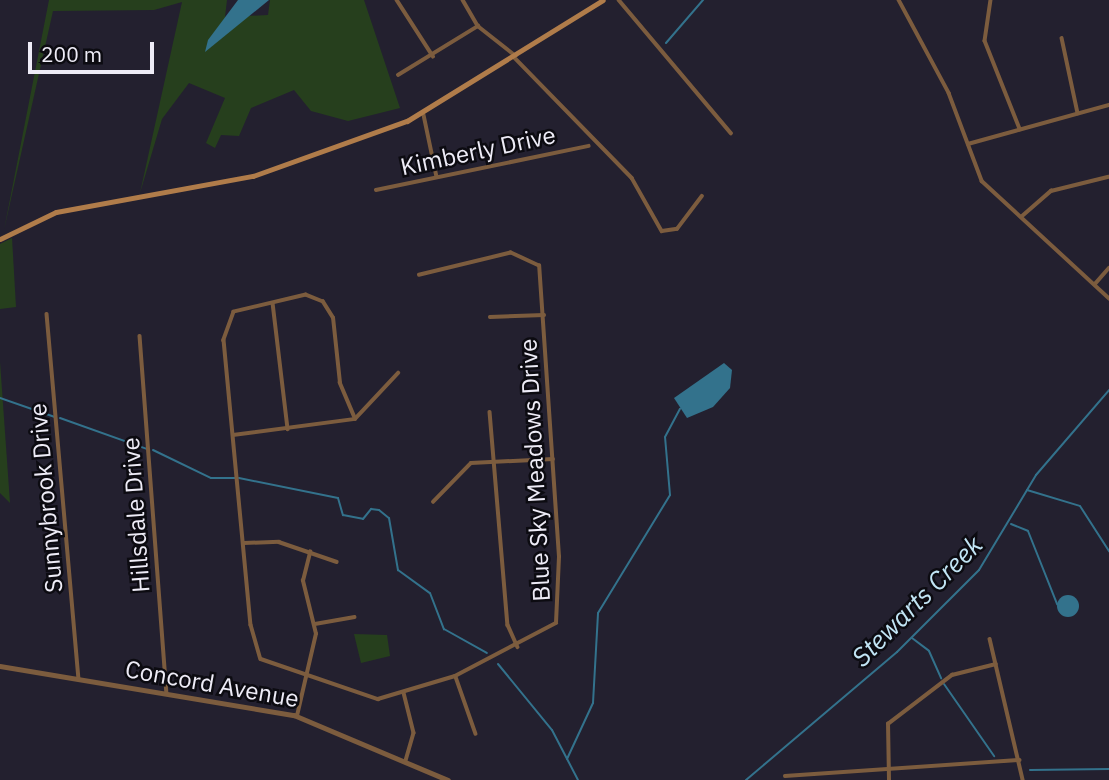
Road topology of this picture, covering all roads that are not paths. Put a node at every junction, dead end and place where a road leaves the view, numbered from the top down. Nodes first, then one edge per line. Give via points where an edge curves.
1 (397, 0) edge
2 (463, 0) edge
3 (603, 0) edge
4 (619, 0) edge
5 (899, 0) edge
6 (991, 0) edge
7 (478, 26) junction
8 (1062, 38) dead end
9 (433, 56) junction
10 (515, 57) junction
11 (398, 75) dead end
12 (1109, 105) edge
13 (1078, 113) junction
14 (424, 115) junction
15 (1020, 129) junction
16 (731, 132) dead end
17 (968, 144) junction
18 (587, 146) dead end
19 (437, 177) junction
20 (1108, 177) edge
21 (376, 190) dead end
22 (702, 196) dead end
23 (1021, 217) junction
24 (0, 239) edge
25 (1109, 268) edge
26 (420, 275) dead end
27 (1094, 284) junction
28 (1109, 298) edge
29 (273, 302) junction
30 (47, 314) dead end
31 (544, 314) junction
32 (490, 317) dead end
33 (140, 336) dead end
34 (398, 373) dead end
35 (490, 412) dead end
36 (355, 419) junction
37 (288, 429) junction
38 (233, 435) junction
39 (553, 459) junction
40 (498, 461) junction
41 (433, 502) dead end
42 (244, 542) junction
43 (310, 552) junction
44 (337, 562) dead end
45 (354, 617) dead end
46 (315, 624) junction
47 (990, 639) dead end
48 (518, 647) junction
49 (996, 664) junction
50 (0, 666) edge
51 (307, 672) junction
52 (455, 676) junction
53 (79, 678) junction
54 (167, 692) junction
55 (404, 693) junction
56 (297, 716) junction
57 (476, 734) dead end
58 (1018, 760) junction
59 (406, 761) junction
60 (889, 769) junction
61 (785, 776) dead end
62 (448, 780) edge
63 (889, 780) edge
64 (1023, 780) edge

1 - 9 street
2 - 7 street
3 - 10 main road
4 - 16 street
5 - 17 street via 949,93
6 - 15 street via 985,41
7 - 9 street
7 - 10 street
8 - 13 street
9 - 11 street
10 - 14 main road
10 - 22 street via 632,178 662,231 677,229
12 - 13 street
13 - 15 street
14 - 19 street
14 - 24 main road via 253,176 68,209
15 - 17 street
17 - 23 street via 982,181
18 - 19 street, Kimberly Drive
19 - 21 street, Kimberly Drive
20 - 23 street via 1052,191
23 - 27 street
25 - 27 street
26 - 31 street, Blue Sky Meadows Drive via 521,253 539,266
27 - 28 street
29 - 36 street, Blue Sky Meadows Drive via 306,295 330,309 340,383
29 - 37 street
29 - 38 street, Blue Sky Meadows Drive via 234,313 224,330
30 - 53 street, Sunnybrook Drive
31 - 32 street
31 - 39 street, Blue Sky Meadows Drive
33 - 54 street, Hillsdale Drive
34 - 36 street
35 - 40 street
36 - 37 street
37 - 38 street
38 - 42 street, Blue Sky Meadows Drive
39 - 40 street
39 - 48 street, Blue Sky Meadows Drive via 559,615
40 - 41 street via 461,469
40 - 48 street via 508,625
42 - 43 street via 271,540
42 - 51 street, Blue Sky Meadows Drive via 256,652 269,664
43 - 44 street
43 - 46 street via 303,581
45 - 46 street
46 - 51 street
47 - 49 street
48 - 52 street, Blue Sky Meadows Drive
49 - 58 street
49 - 60 street via 952,675 896,716 887,727
50 - 53 street, Concord Avenue
51 - 55 street, Blue Sky Meadows Drive via 378,699
51 - 56 street
52 - 55 street, Blue Sky Meadows Drive
52 - 57 street
53 - 54 street, Concord Avenue
54 - 56 street, Concord Avenue
55 - 59 street via 414,733
56 - 59 street, Concord Avenue
58 - 60 street
58 - 64 street
59 - 62 street, Concord Avenue
60 - 61 street
60 - 63 street

